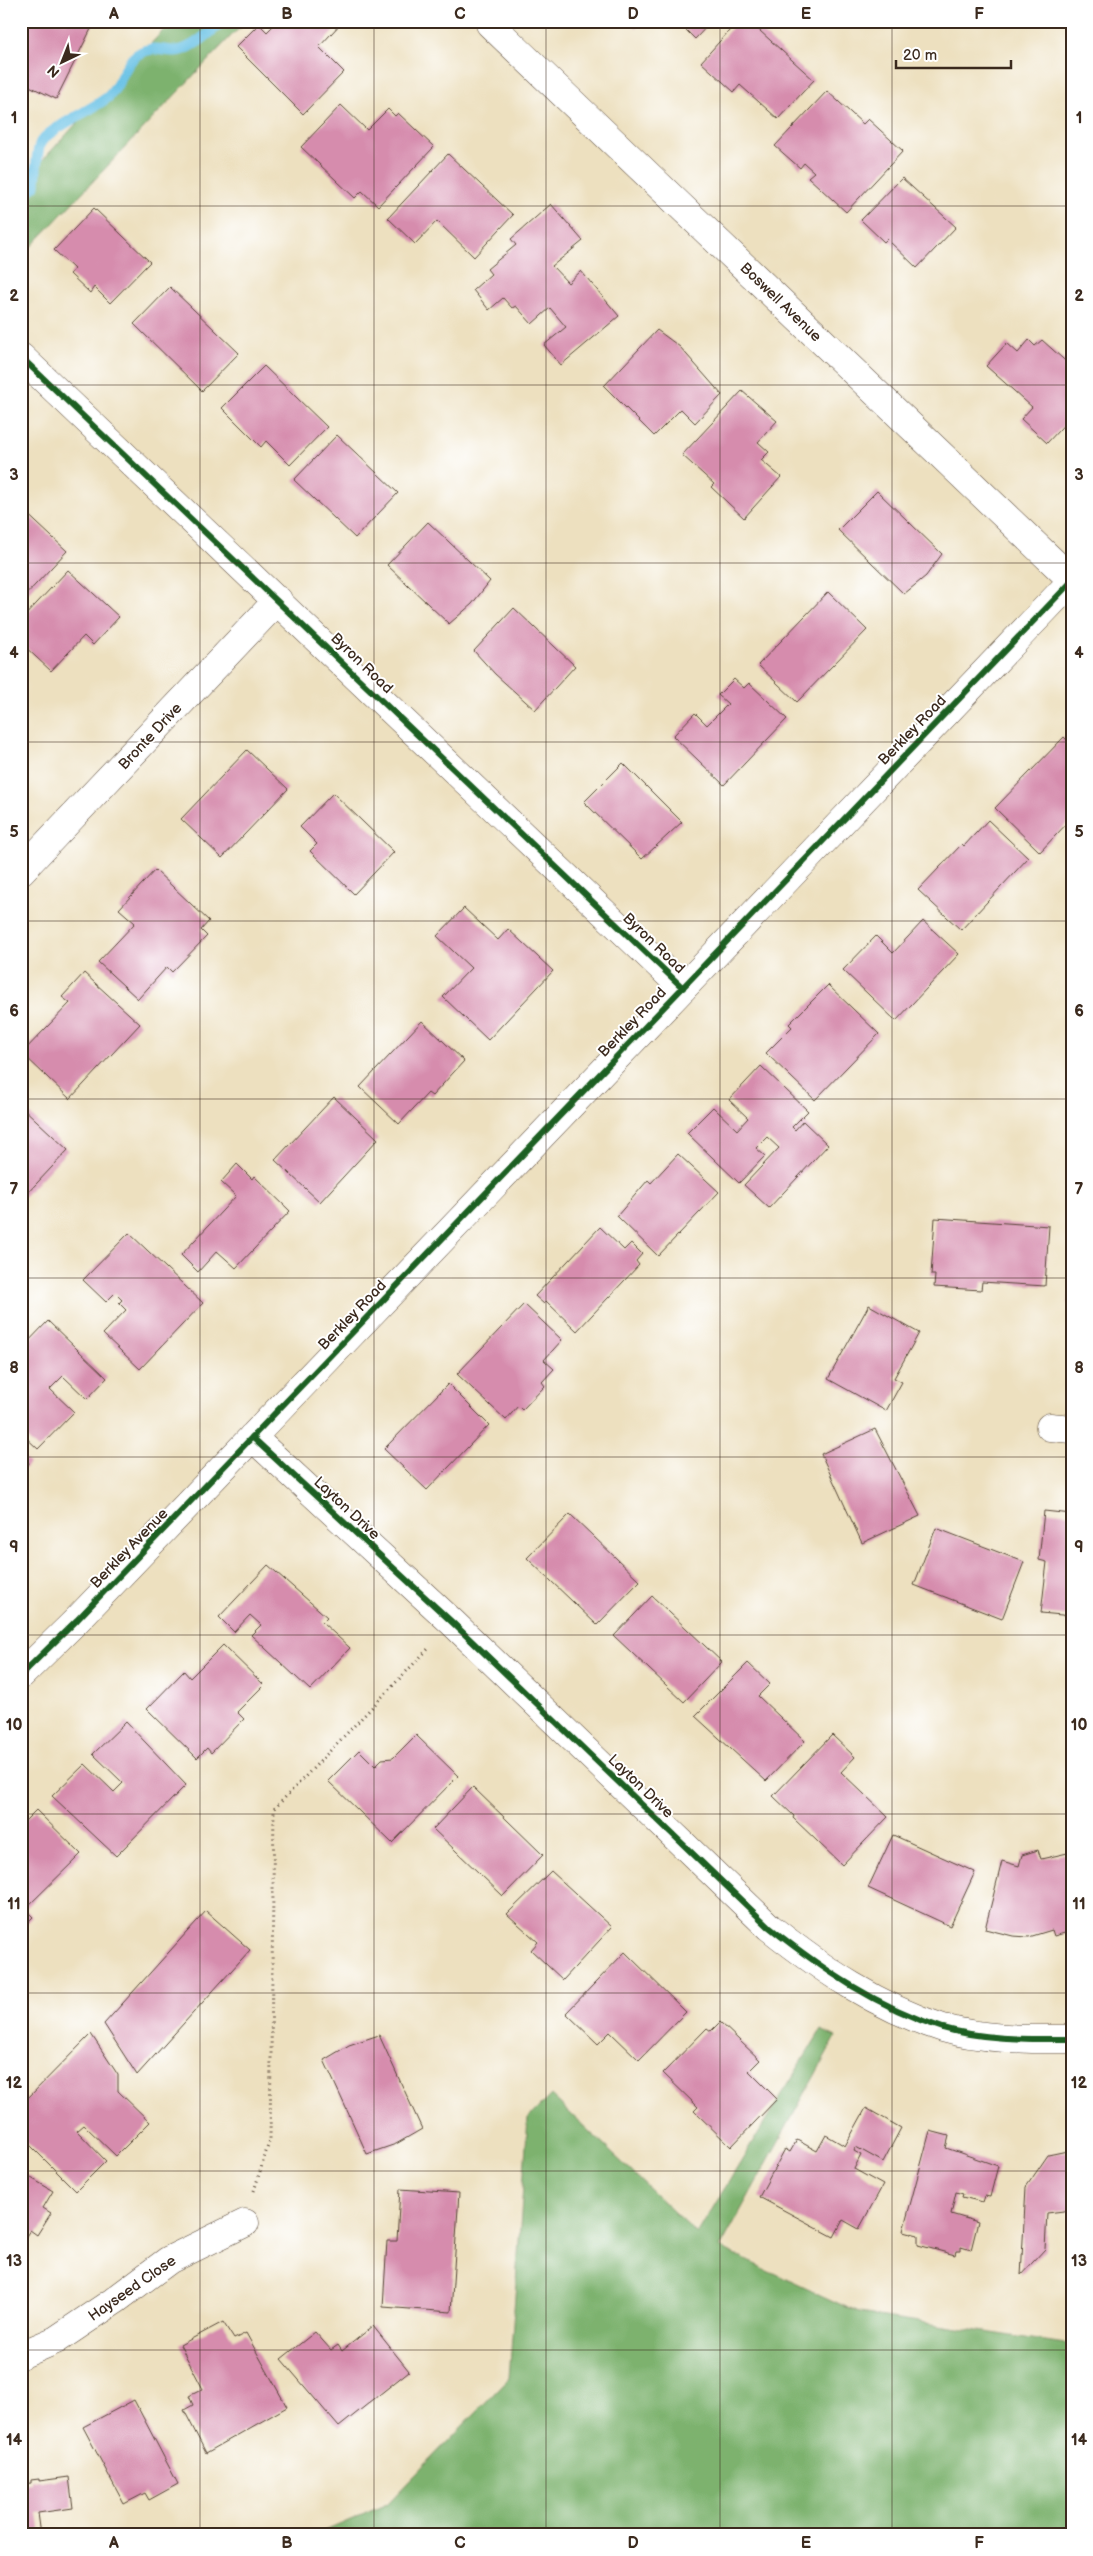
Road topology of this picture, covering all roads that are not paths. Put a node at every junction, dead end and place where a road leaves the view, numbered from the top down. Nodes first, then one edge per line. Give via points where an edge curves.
1 (490, 24) dead end
2 (21, 358) edge
3 (1072, 580) edge
4 (278, 600) junction
5 (21, 871) edge
6 (683, 988) junction
7 (252, 1437) junction
8 (21, 1676) edge
9 (1072, 2039) edge
10 (245, 2223) road end
11 (21, 2355) edge

1 - 3 street, Boswell Avenue
2 - 4 street, Byron Road
3 - 6 street, Berkley Road
4 - 5 street, Bronte Drive
4 - 6 street, Byron Road
6 - 7 street, Berkley Road
7 - 8 street, Berkley Avenue
7 - 9 street, Layton Drive via 769,1926 814,1963 864,1993 944,2028 1009,2039
10 - 11 street, Hayseed Close via 169,2260 56,2340

